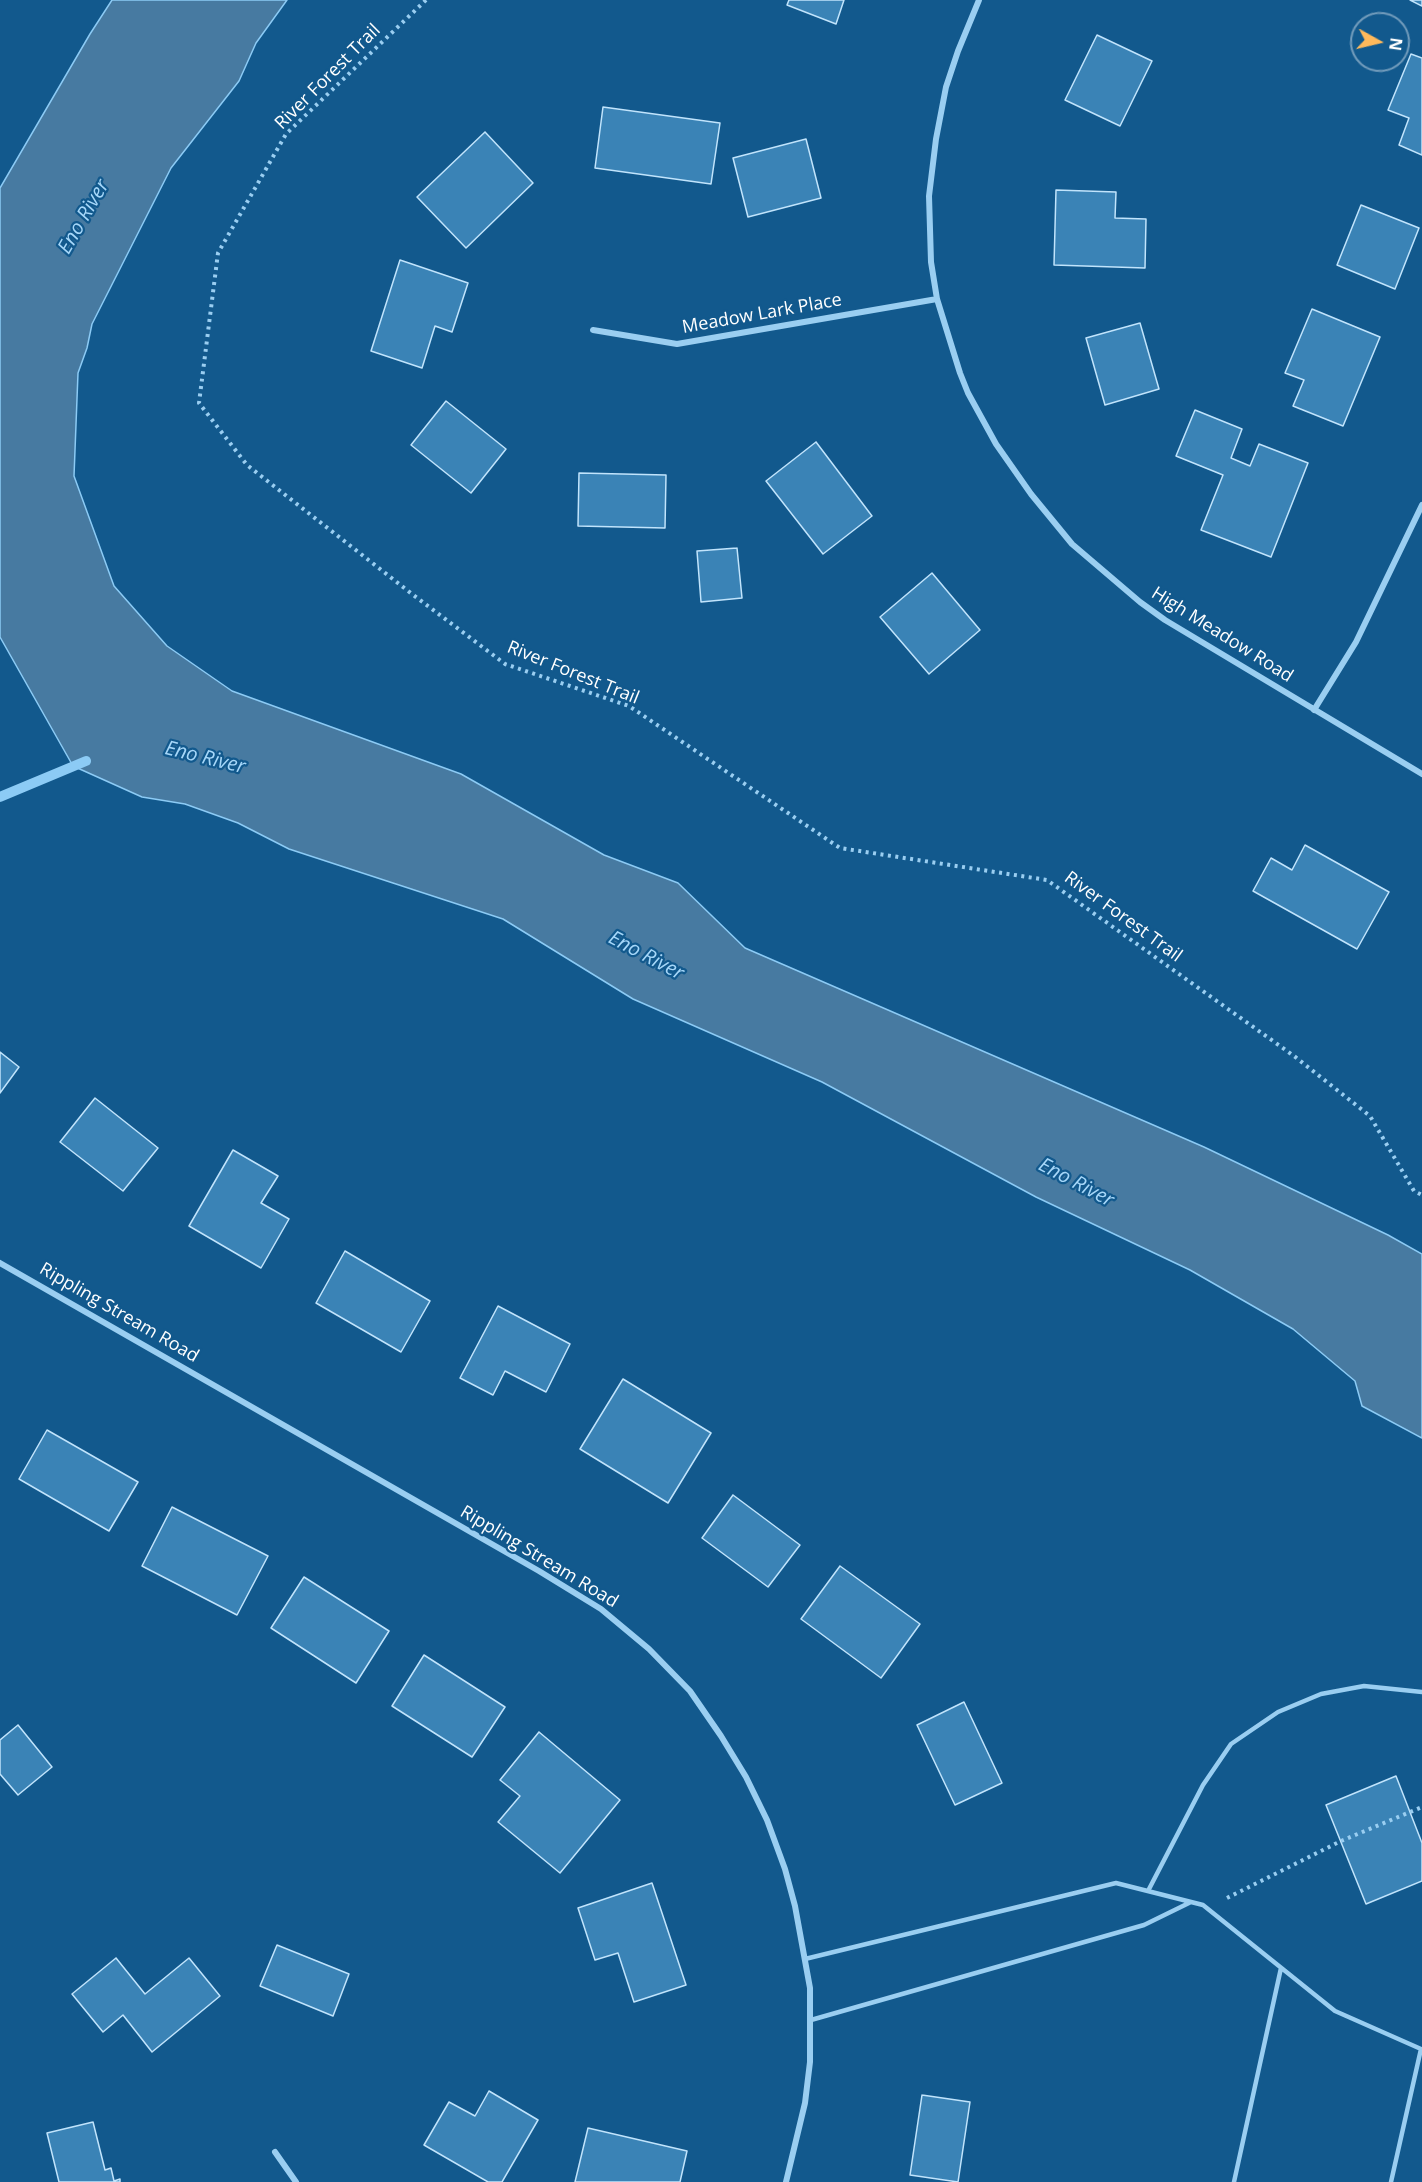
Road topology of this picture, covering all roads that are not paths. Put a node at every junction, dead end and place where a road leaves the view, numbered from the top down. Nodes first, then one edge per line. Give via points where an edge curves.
1 (979, 0) edge
2 (937, 299) junction
3 (593, 330) dead end
4 (1422, 505) edge
5 (1314, 710) junction
6 (1422, 774) edge
7 (0, 1263) edge
8 (1422, 1692) edge
9 (1148, 1891) junction
10 (1191, 1902) junction
11 (805, 1959) junction
12 (1281, 1968) junction
13 (811, 2020) junction
14 (275, 2152) dead end
15 (296, 2182) edge
16 (786, 2182) edge
17 (1234, 2182) edge
18 (1391, 2182) edge

1 - 2 street, High Meadow Road via 946,87 936,139 929,196 931,262
2 - 3 street, Meadow Lark Place via 677,344
2 - 5 street, High Meadow Road via 960,373 996,444 1072,544 1165,620
4 - 5 street via 1356,642
5 - 6 street, High Meadow Road
7 - 11 street, Rippling Stream Road via 539,1570 601,1609 649,1648 690,1691 746,1777 786,1869
8 - 9 lane via 1364,1686 1321,1694 1278,1712 1231,1744 1203,1785
9 - 10 lane
9 - 11 lane via 1116,1883
10 - 12 lane via 1203,1905
10 - 13 lane via 1144,1925
11 - 13 street, Rippling Stream Road
12 - 17 lane
12 - 18 lane via 1335,2011 1421,2049
13 - 16 street, Rippling Stream Road via 805,2103
14 - 15 street

